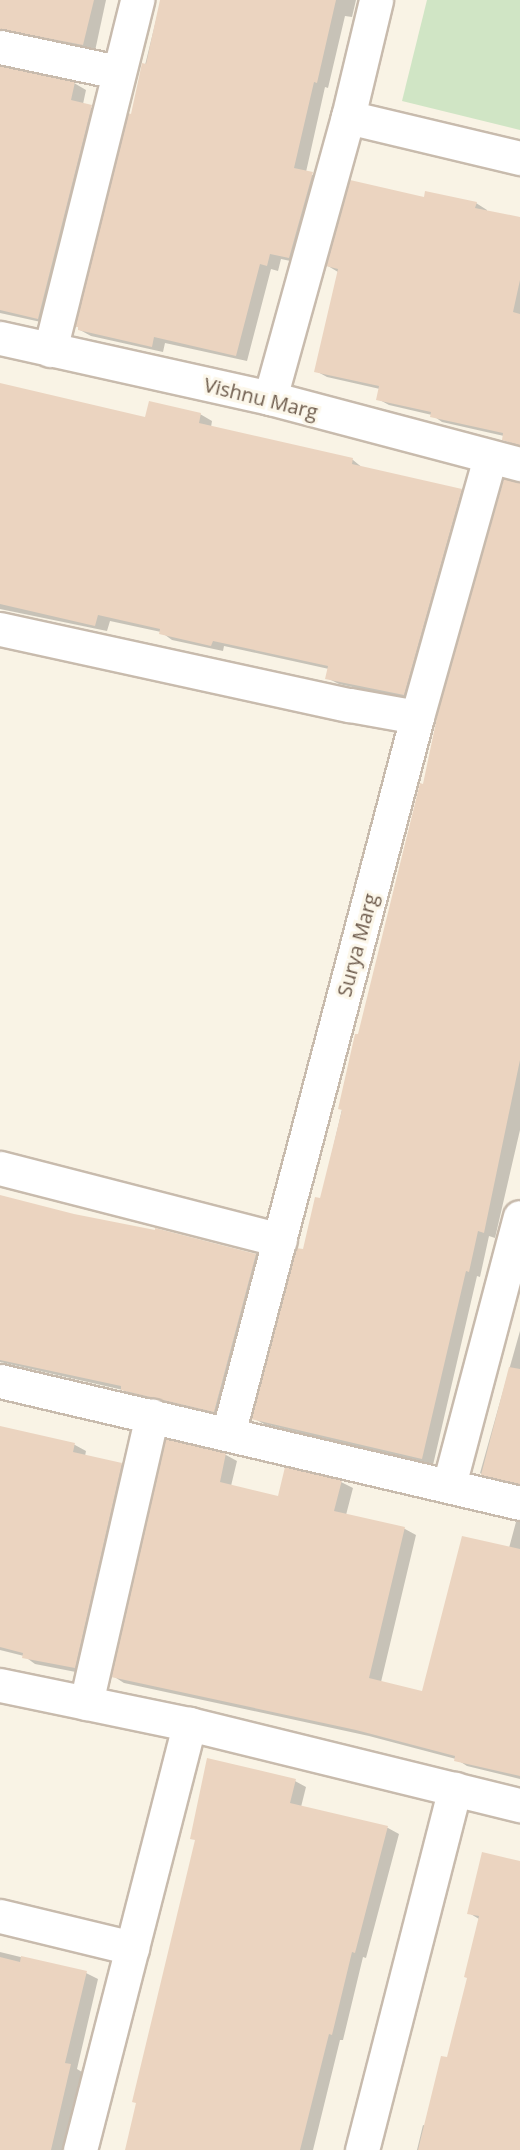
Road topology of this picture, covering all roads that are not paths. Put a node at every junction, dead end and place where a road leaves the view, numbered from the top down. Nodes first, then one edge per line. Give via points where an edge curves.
1 (137, 0) edge
2 (376, 0) edge
3 (0, 47) edge
4 (118, 72) junction
5 (348, 117) junction
6 (520, 158) edge
7 (0, 338) edge
8 (50, 350) junction
9 (270, 398) junction
10 (505, 461) edge
11 (0, 628) edge
12 (417, 717) junction
13 (0, 1168) edge
14 (520, 1217) edge
15 (280, 1240) junction
16 (0, 1381) edge
17 (152, 1415) junction
18 (228, 1434) junction
19 (449, 1485) junction
20 (520, 1503) edge
21 (0, 1685) edge
22 (86, 1703) junction
23 (189, 1724) junction
24 (455, 1789) junction
25 (520, 1805) edge
26 (0, 1916) edge
27 (132, 1948) junction
28 (80, 2150) edge
29 (362, 2150) edge

1 - 4 street
2 - 5 street
3 - 4 street
4 - 8 street
5 - 6 street
5 - 9 street
7 - 8 street, Vishnu Marg
8 - 9 street, Vishnu Marg
9 - 10 street, Vishnu Marg
10 - 12 street, Surya Marg
11 - 12 street
12 - 15 street, Surya Marg
13 - 15 street
14 - 19 street
15 - 18 street, Surya Marg
16 - 17 street
17 - 18 street
17 - 22 street
18 - 19 street
19 - 20 street
21 - 22 street
22 - 23 street
23 - 24 street
23 - 27 street
24 - 25 street
24 - 29 street
26 - 27 street
27 - 28 street

